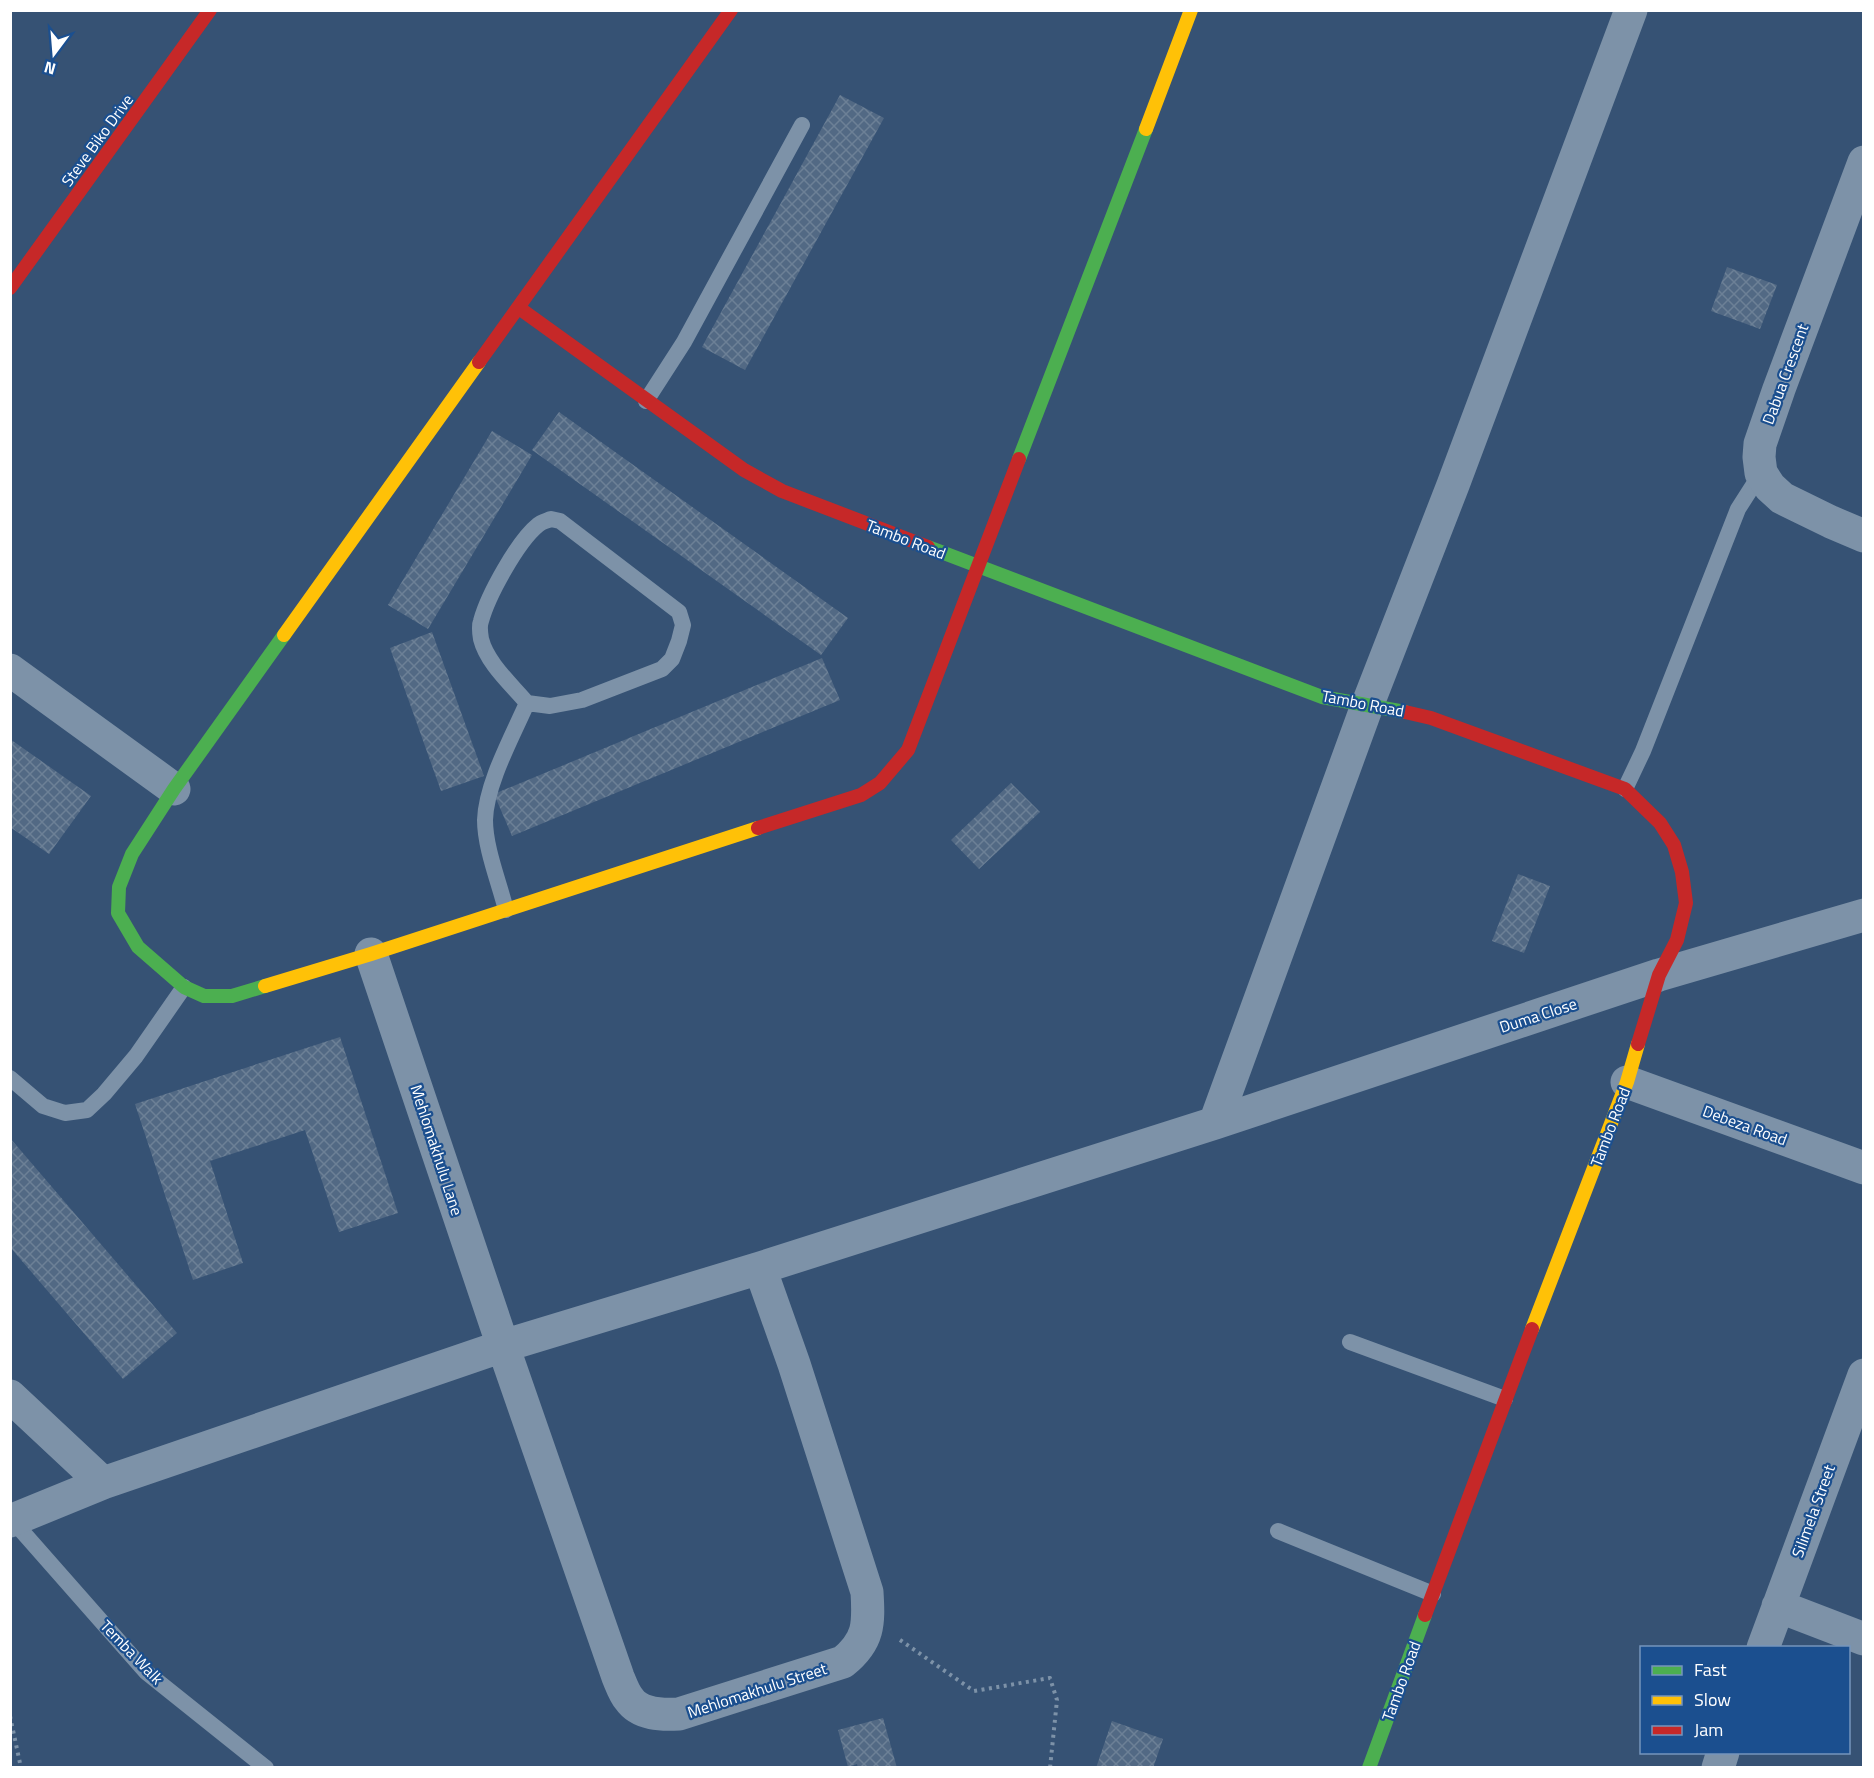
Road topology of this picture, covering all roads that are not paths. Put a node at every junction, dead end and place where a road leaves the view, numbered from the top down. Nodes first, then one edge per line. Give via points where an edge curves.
1 (210, 10) edge
2 (731, 10) edge
3 (1191, 10) edge
4 (1631, 10) edge
5 (802, 125) dead end
6 (1863, 162) edge
7 (10, 288) edge
8 (519, 308) junction
9 (646, 401) junction
10 (1761, 473) junction
11 (1863, 536) edge
12 (978, 567) junction
13 (10, 670) edge
14 (527, 703) junction
15 (1367, 706) junction
16 (174, 789) junction
17 (1625, 789) junction
18 (506, 910) junction
19 (1863, 915) edge
20 (371, 954) junction
21 (1659, 975) junction
22 (184, 987) junction
23 (10, 1078) edge
24 (1627, 1082) junction
25 (1215, 1123) junction
26 (1863, 1168) edge
27 (760, 1268) junction
28 (1350, 1342) dead end
29 (503, 1346) junction
30 (1863, 1375) edge
31 (10, 1396) edge
32 (1505, 1399) junction
33 (103, 1483) junction
34 (12, 1521) edge
35 (1278, 1531) dead end
36 (1433, 1594) junction
37 (1778, 1606) junction
38 (1863, 1639) edge
39 (1763, 1646) edge
40 (266, 1767) edge
41 (1369, 1767) edge

1 - 7 street, Steve Biko Drive
2 - 8 street
3 - 12 street
4 - 15 street
5 - 9 lane via 684,342
6 - 10 street, Dabua Crescent via 1760,444
8 - 9 street, Tambo Road
8 - 16 street
9 - 12 street, Tambo Road via 744,470 782,491
10 - 11 street via 1782,498
10 - 17 lane via 1738,509
12 - 15 street, Tambo Road via 1322,697
12 - 18 street via 908,750 880,783 861,795
13 - 16 street
14 - 14 lane via 486,653 480,623 517,552 539,523 550,519 560,521 679,612 683,625 672,659 662,669 582,700 550,706
14 - 18 lane via 487,801 488,842
15 - 17 street, Tambo Road via 1431,718
15 - 25 street
16 - 22 street via 132,854 119,887 118,913 138,947
17 - 21 street, Tambo Road via 1660,823 1674,845 1682,872 1686,903 1677,940
18 - 20 street
19 - 21 street, Duma Close
20 - 22 street via 232,996 204,996
20 - 29 street, Mehlomakhulu Lane
21 - 24 street, Tambo Road
21 - 25 street, Duma Close
22 - 23 lane via 136,1056 87,1110 65,1113 43,1106
24 - 26 street, Debeza Road
24 - 32 street, Tambo Road
25 - 27 street, Duma Close
27 - 29 street, Duma Close
27 - 29 street, Mehlomakhulu Street via 867,1592 868,1619 864,1638 843,1662 680,1714 643,1711 629,1700
28 - 32 lane
29 - 33 street, Duma Close
30 - 37 street, Silimela Street
31 - 33 street
32 - 36 street, Tambo Road
33 - 34 street, Duma Close
34 - 40 lane, Temba Walk via 146,1672
35 - 36 lane
36 - 41 street, Tambo Road
37 - 38 street
37 - 39 street, Silimela Street

